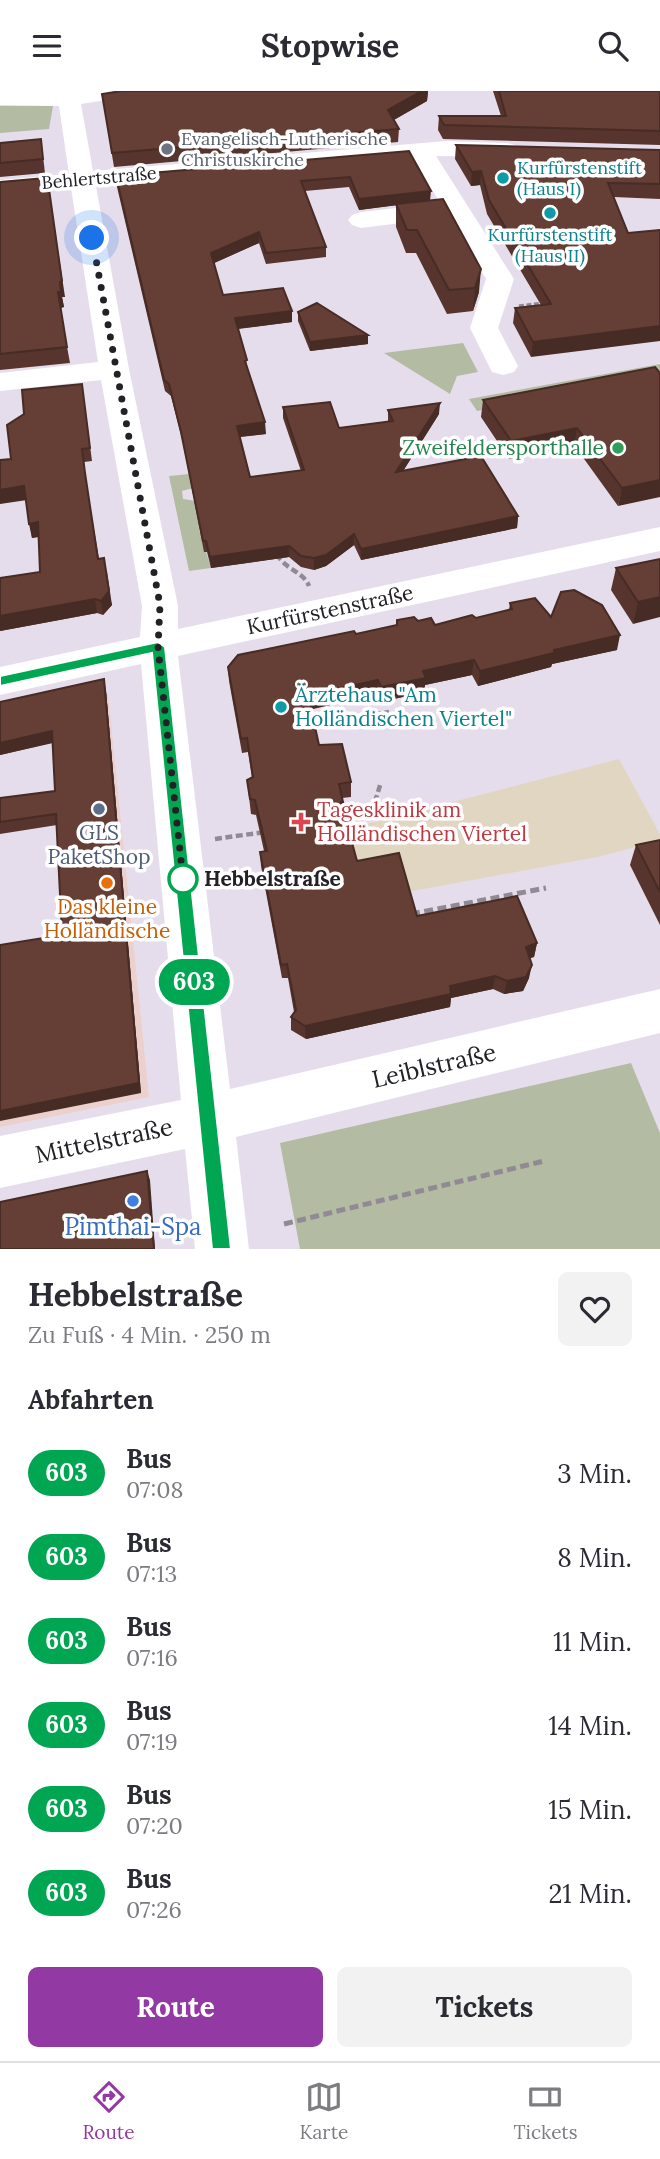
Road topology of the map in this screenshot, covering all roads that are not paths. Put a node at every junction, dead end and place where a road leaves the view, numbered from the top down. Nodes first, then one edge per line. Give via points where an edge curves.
1 (123, 91) edge
2 (76, 95) edge
3 (0, 98) edge
4 (527, 150) edge
5 (420, 151) junction
6 (82, 179) junction
7 (0, 187) edge
8 (457, 209) junction
9 (361, 220) dead end
10 (503, 366) dead end
11 (114, 369) junction
12 (0, 381) edge
13 (660, 539) edge
14 (158, 647) junction
15 (0, 681) edge
16 (660, 1011) edge
17 (208, 1119) junction
18 (0, 1162) edge
19 (222, 1249) edge

1 - 2 street
2 - 3 street
2 - 6 street
4 - 5 street, Behlertstraße
5 - 6 street, Behlertstraße
5 - 8 street
6 - 7 street, Behlertstraße
6 - 11 street
8 - 9 street
8 - 10 street via 500,279 484,328
11 - 12 street
11 - 14 street via 160,605
13 - 14 street, Kurfürstenstraße
14 - 15 street, Kurfürstenstraße
14 - 17 street
16 - 17 street, Leiblstraße
17 - 18 street, Mittelstraße
17 - 19 street

